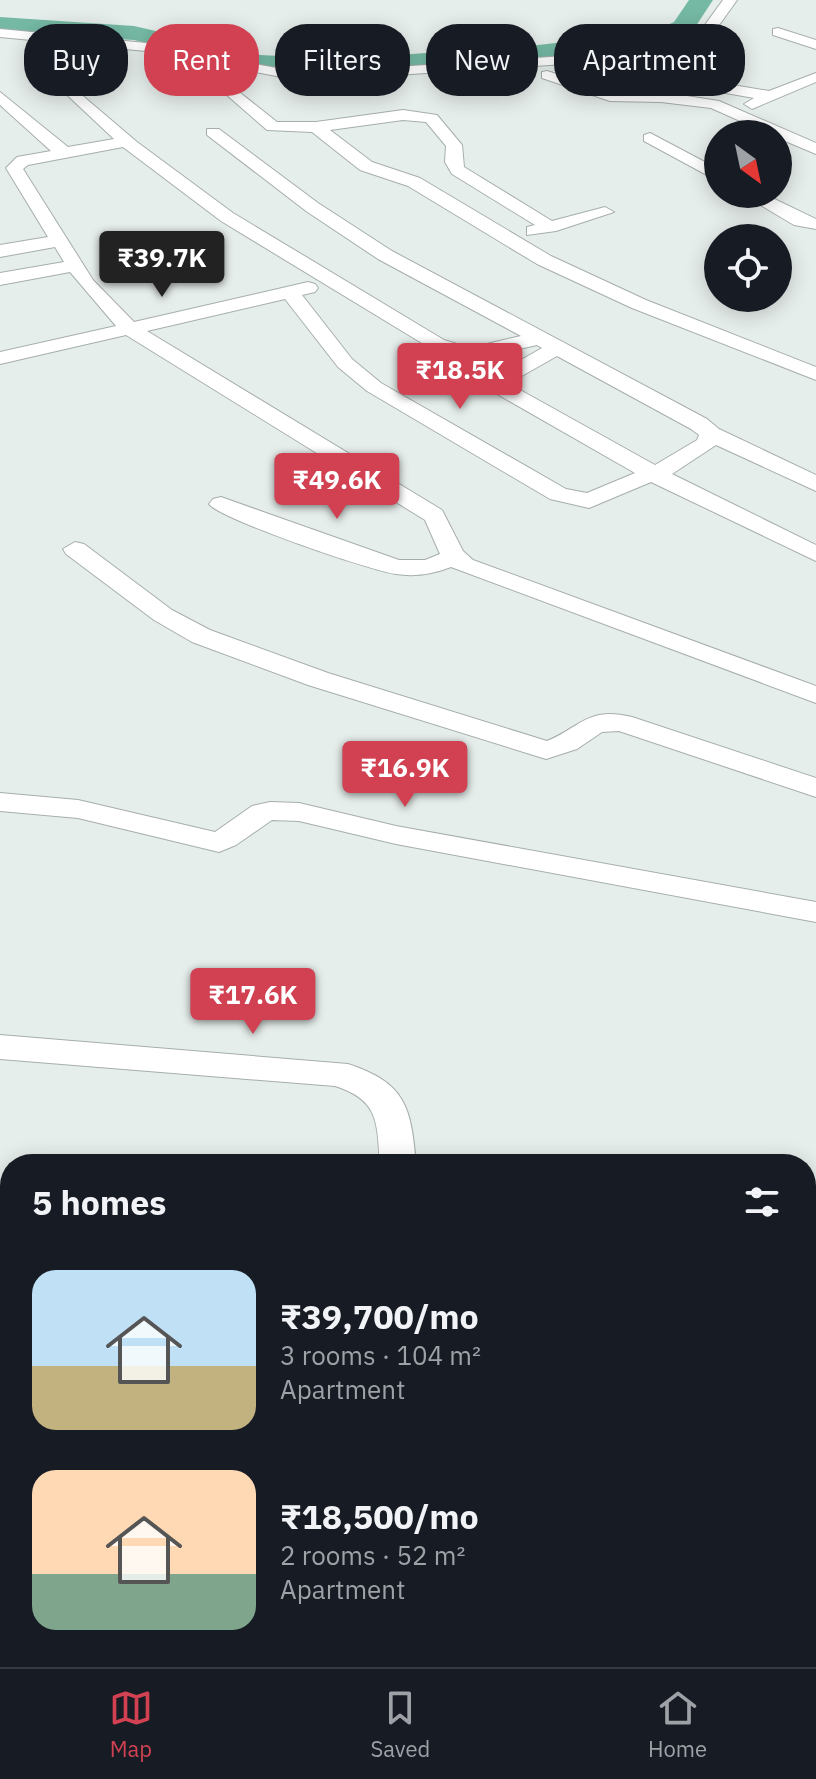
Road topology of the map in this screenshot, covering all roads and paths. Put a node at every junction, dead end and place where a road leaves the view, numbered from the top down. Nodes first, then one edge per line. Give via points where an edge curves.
1 (730, 0) edge
2 (778, 32) dead end
3 (0, 33) edge
4 (816, 45) edge
5 (547, 75) dead end
6 (816, 77) edge
7 (796, 85) junction
8 (745, 92) edge
9 (816, 93) edge
10 (77, 96) edge
11 (237, 96) edge
12 (770, 96) junction
13 (0, 97) edge
14 (734, 112) junction
15 (316, 127) junction
16 (213, 132) dead end
17 (650, 138) dead end
18 (127, 141) junction
19 (816, 149) edge
20 (64, 153) junction
21 (704, 168) edge
22 (774, 208) edge
23 (605, 212) dead end
24 (550, 227) junction
25 (809, 229) edge
26 (507, 238) junction
27 (60, 241) junction
28 (0, 251) edge
29 (74, 266) junction
30 (0, 279) edge
31 (333, 282) junction
32 (289, 292) junction
33 (130, 329) junction
34 (546, 344) junction
35 (0, 358) edge
36 (816, 374) edge
37 (711, 434) junction
38 (657, 476) junction
39 (816, 484) edge
40 (221, 504) dead end
41 (75, 549) dead end
42 (816, 554) edge
43 (452, 558) junction
44 (816, 695) edge
45 (816, 788) edge
46 (0, 802) edge
47 (816, 912) edge
48 (0, 1047) edge
49 (397, 1154) edge

1 - 3 street via 707,32 663,48 396,71 282,73 146,47
2 - 4 street
5 - 14 street via 610,96 703,101
6 - 7 street
7 - 9 street
7 - 12 street
8 - 12 street
10 - 18 street
11 - 15 street via 273,127
12 - 14 street
13 - 20 street
14 - 19 street
15 - 24 street via 403,115 431,118 454,145 458,170
15 - 26 street via 366,166 414,182
16 - 34 street via 385,255
17 - 21 street
18 - 20 street
18 - 31 street via 227,217
20 - 27 street via 23,161 14,168
22 - 25 street
23 - 24 street
24 - 26 street
26 - 36 street via 639,304
27 - 28 street
27 - 29 street
29 - 30 street
29 - 33 street
31 - 32 street
31 - 34 street via 456,352
32 - 33 street
32 - 38 street via 345,363 374,387 558,494 589,501
33 - 35 street
33 - 43 street via 434,515
34 - 37 street
34 - 38 street via 505,377 504,390
37 - 38 street via 706,444
37 - 39 street
38 - 42 street
40 - 43 street via 397,567 428,567
41 - 45 street via 163,615 201,636 318,679 546,750 563,747 587,725 622,723
43 - 44 street
46 - 47 street via 78,809 219,842 255,816 290,811
48 - 49 street via 336,1073 363,1080 384,1094 393,1109

